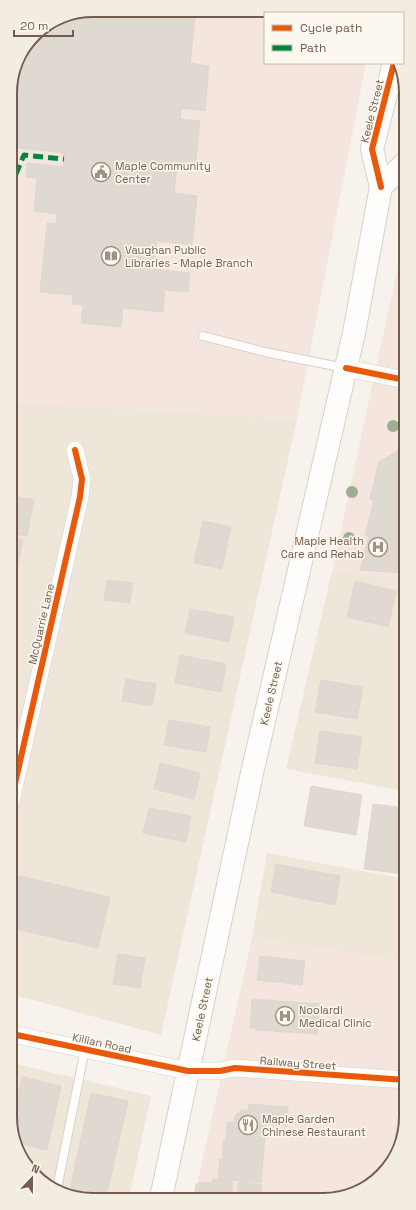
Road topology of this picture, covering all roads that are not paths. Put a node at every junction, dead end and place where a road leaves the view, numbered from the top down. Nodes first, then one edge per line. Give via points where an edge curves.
1 (393, 65) edge
2 (399, 169) edge
3 (381, 188) junction
4 (203, 336) dead end
5 (346, 368) junction
6 (399, 379) edge
7 (75, 450) dead end
8 (18, 739) edge
9 (17, 1035) edge
10 (85, 1049) junction
11 (188, 1071) junction
12 (399, 1080) edge
13 (58, 1184) edge
14 (162, 1193) edge

1 - 3 main road, Keele Street via 372,149
2 - 3 main road
3 - 5 main road, Keele Street
4 - 5 lane via 265,352
5 - 6 street
5 - 11 main road, Keele Street via 252,773
7 - 8 street, McQuarrie Lane via 82,479 80,497
9 - 10 street, Killian Road
10 - 11 street, Killian Road
10 - 13 lane
11 - 12 street, Railway Street via 234,1068
11 - 14 main road, Keele Street

